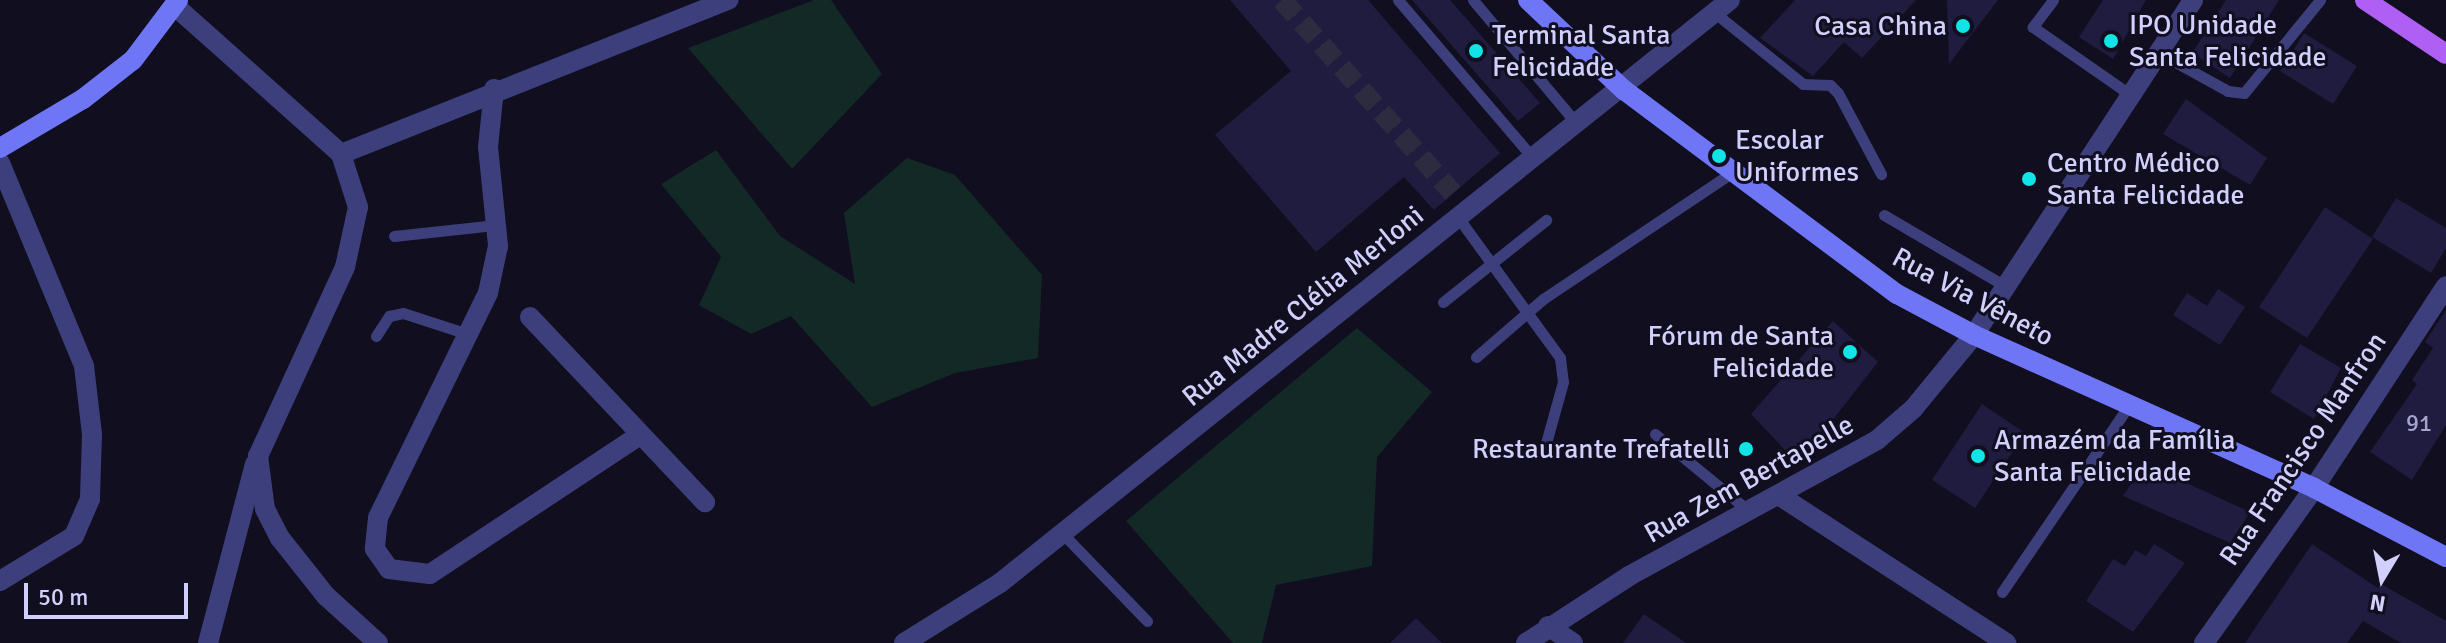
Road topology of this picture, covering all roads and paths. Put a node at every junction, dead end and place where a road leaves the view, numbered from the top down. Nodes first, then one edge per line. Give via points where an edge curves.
1 (728, 0) edge
2 (1398, 0) edge
3 (1473, 0) edge
4 (1528, 0) edge
5 (2053, 0) edge
6 (2193, 0) edge
7 (2320, 0) edge
8 (2365, 0) edge
9 (177, 3) edge
10 (1723, 6) edge
11 (2159, 53) junction
12 (2446, 54) edge
13 (494, 89) junction
14 (1624, 90) junction
15 (2131, 95) junction
16 (1578, 125) junction
17 (0, 148) edge
18 (341, 154) junction
19 (1533, 158) junction
20 (0, 163) edge
21 (1733, 172) junction
22 (1881, 174) dead end
23 (1458, 206) junction
24 (1884, 215) dead end
25 (1546, 220) dead end
26 (496, 225) junction
27 (394, 236) dead end
28 (1490, 264) junction
29 (2005, 286) junction
30 (2446, 286) edge
31 (1443, 302) dead end
32 (1525, 314) junction
33 (530, 317) dead end
34 (468, 334) junction
35 (1974, 335) junction
36 (376, 336) dead end
37 (1476, 357) dead end
38 (2129, 405) junction
39 (1655, 434) dead end
40 (640, 435) junction
41 (1546, 443) dead end
42 (258, 456) junction
43 (2314, 488) junction
44 (1780, 496) junction
45 (705, 502) dead end
46 (1750, 512) junction
47 (1063, 534) junction
48 (2446, 557) edge
49 (0, 581) edge
50 (2002, 592) dead end
51 (1147, 621) dead end
52 (1548, 626) junction
53 (208, 643) edge
54 (378, 643) edge
55 (904, 643) edge
56 (1526, 643) edge
57 (1573, 643) edge
58 (2006, 643) edge
59 (2204, 643) edge

1 - 13 street via 625,44
2 - 19 lane
3 - 16 lane
4 - 14 main road, Rua Via Vêneto
5 - 15 lane via 2033,27
6 - 11 street, Rua Zem Bertapelle
7 - 11 lane via 2244,93 2228,91
8 - 12 main road
9 - 17 main road via 133,60 83,99
9 - 18 street
10 - 14 street, Rua Madre Clélia Merloni
10 - 22 lane via 1803,84 1830,85 1838,93
11 - 15 street, Rua Zem Bertapelle
13 - 18 street
13 - 26 street via 488,147
14 - 16 street, Rua Madre Clélia Merloni
14 - 21 main road, Rua Via Vêneto
15 - 29 street, Rua Zem Bertapelle
16 - 19 street, Rua Madre Clélia Merloni
18 - 42 street via 358,207 345,267
19 - 23 street, Rua Madre Clélia Merloni
20 - 49 street via 84,366 92,434 90,499 74,536
21 - 32 lane
21 - 35 main road, Rua Via Vêneto via 1897,294
23 - 28 lane
23 - 47 street, Rua Madre Clélia Merloni
24 - 29 lane
25 - 28 lane
26 - 27 lane
26 - 34 street via 498,246 488,293
28 - 31 lane
28 - 32 lane
29 - 35 street, Rua Zem Bertapelle
30 - 43 street, Rua Francisco Manfron
32 - 37 lane
32 - 41 lane via 1560,358 1563,382
33 - 40 street
34 - 36 lane via 403,313 389,316
34 - 40 street via 378,518 375,549 389,569 430,574
35 - 38 main road, Rua Via Vêneto
35 - 44 street, Rua Zem Bertapelle via 1913,409 1877,440
38 - 43 main road, Rua Via Vêneto
38 - 50 lane
39 - 46 lane
40 - 45 street
42 - 53 street
42 - 54 street via 265,509 280,538 326,596
43 - 48 main road, Rua Via Vêneto
43 - 59 street, Rua Francisco Manfron
44 - 46 street, Rua Zem Bertapelle
44 - 58 street
46 - 52 street, Rua Zem Bertapelle
47 - 51 lane
47 - 55 street, Rua Madre Clélia Merloni via 1000,583
52 - 56 street, Rua Zem Bertapelle
52 - 57 street

